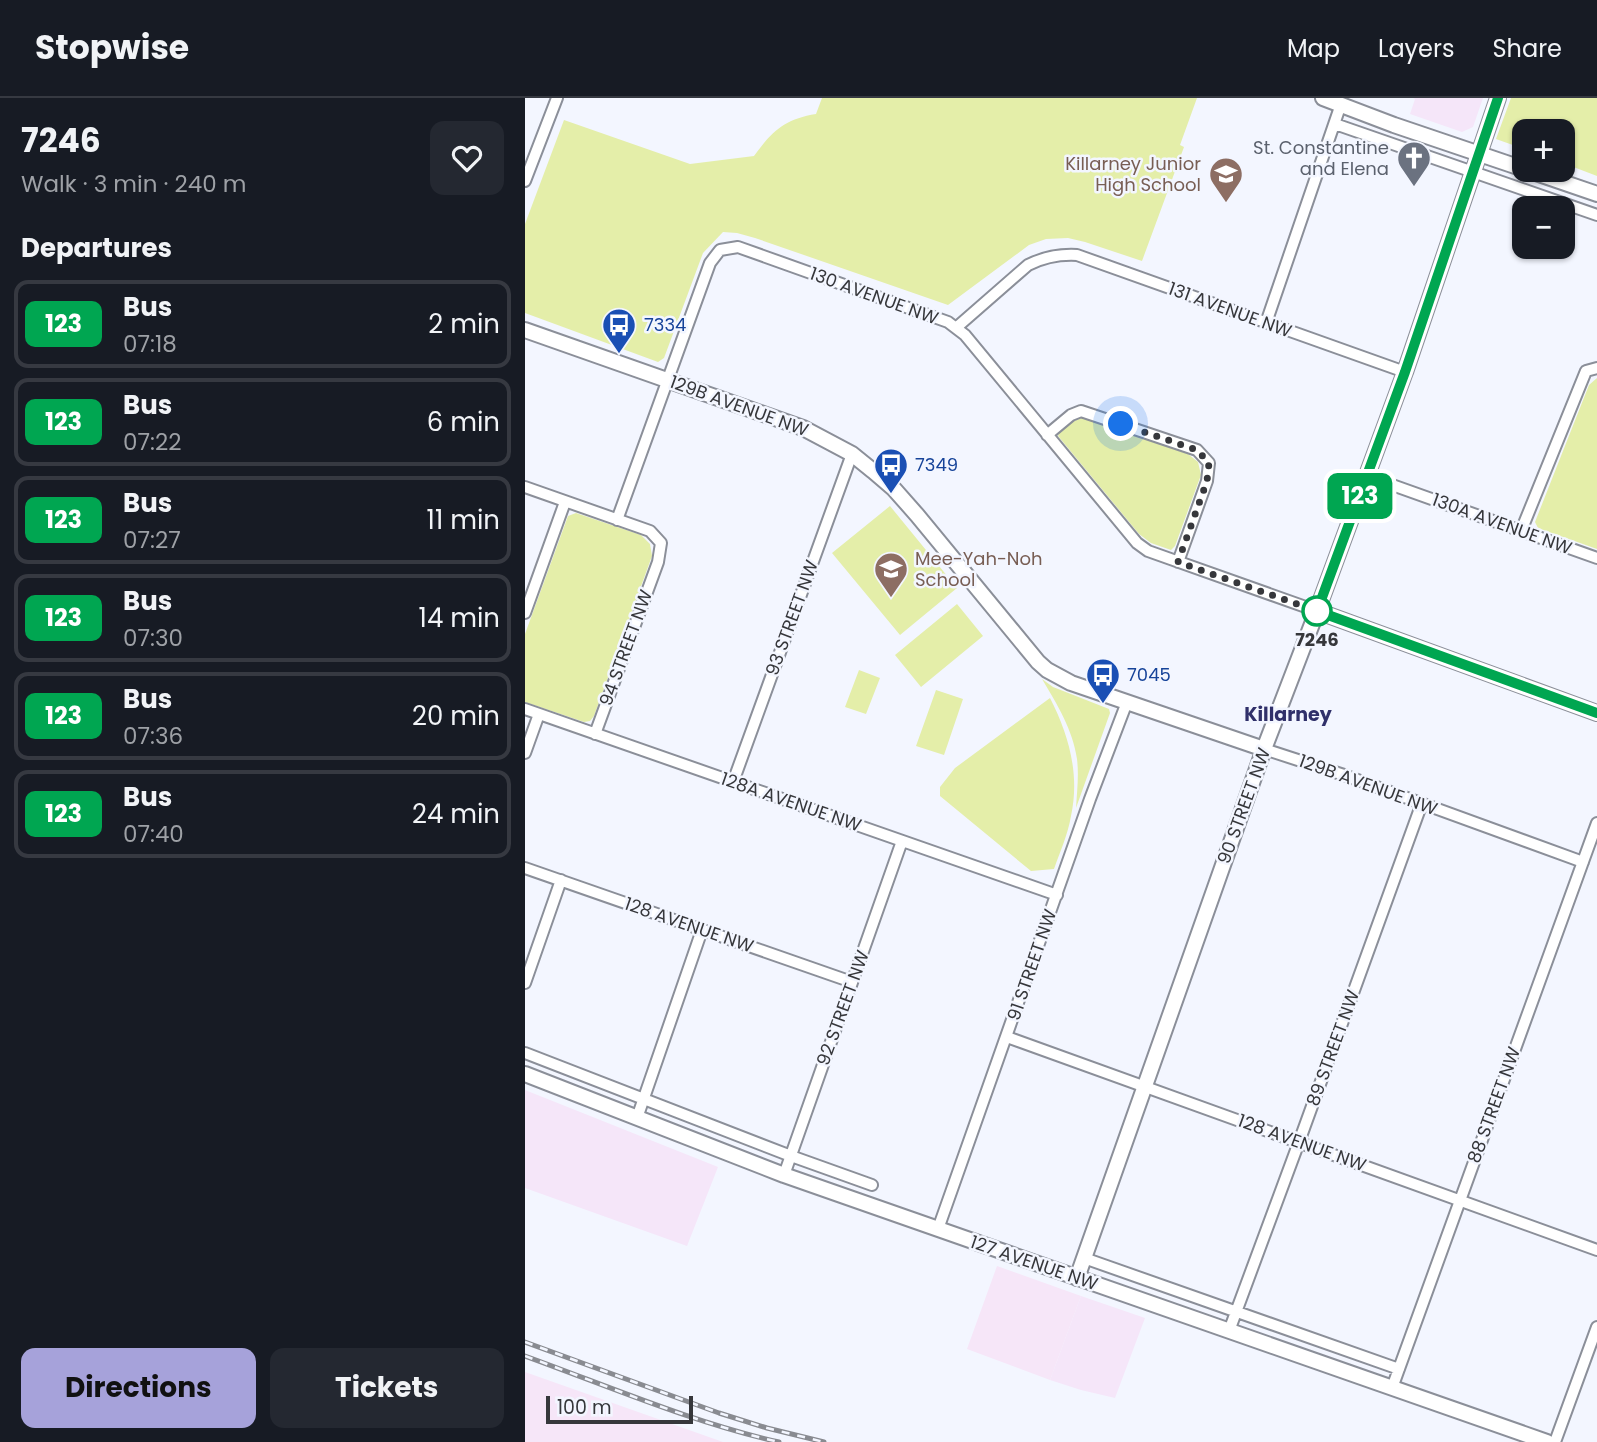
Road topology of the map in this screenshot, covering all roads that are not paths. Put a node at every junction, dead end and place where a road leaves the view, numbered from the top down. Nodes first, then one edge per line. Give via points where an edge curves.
1 (557, 98) edge
2 (1323, 98) edge
3 (1498, 98) edge
4 (1341, 104) junction
5 (1335, 124) junction
6 (1479, 153) junction
7 (1512, 164) edge
8 (1472, 172) junction
9 (525, 181) edge
10 (1563, 182) edge
11 (1597, 194) edge
12 (1597, 215) edge
13 (1266, 323) junction
14 (957, 327) junction
15 (525, 330) edge
16 (1597, 368) edge
17 (1405, 372) junction
18 (667, 379) junction
19 (1047, 435) junction
20 (852, 454) junction
21 (1367, 476) junction
22 (525, 487) edge
23 (565, 502) junction
24 (617, 520) junction
25 (1521, 531) junction
26 (1597, 558) edge
27 (1178, 562) junction
28 (1317, 611) junction
29 (525, 613) edge
30 (1127, 702) junction
31 (525, 709) edge
32 (1597, 713) edge
33 (539, 714) junction
34 (595, 734) junction
35 (1264, 749) junction
36 (525, 753) edge
37 (733, 782) junction
38 (1422, 803) junction
39 (1597, 823) edge
40 (902, 841) junction
41 (1583, 862) junction
42 (525, 868) edge
43 (561, 880) junction
44 (1057, 895) junction
45 (702, 930) junction
46 (852, 982) junction
47 (525, 983) edge
48 (1007, 1037) junction
49 (525, 1052) edge
50 (525, 1074) edge
51 (1146, 1086) junction
52 (643, 1099) junction
53 (636, 1118) junction
54 (1299, 1142) junction
55 (791, 1156) junction
56 (784, 1175) junction
57 (872, 1185) dead end
58 (1460, 1200) junction
59 (938, 1229) junction
60 (1597, 1250) edge
61 (1084, 1258) junction
62 (1077, 1278) junction
63 (1236, 1312) junction
64 (1597, 1327) edge
65 (1229, 1331) junction
66 (1399, 1369) junction
67 (1392, 1388) junction
68 (1547, 1442) edge
69 (1555, 1442) edge

1 - 9 street
2 - 4 street
3 - 6 street, 90 STREET NW
4 - 5 street
4 - 6 street
5 - 8 street
5 - 13 street
6 - 7 street
6 - 8 street, 90 STREET NW
8 - 12 street
8 - 17 street, 90 STREET NW
10 - 11 street
13 - 14 street, 131 AVENUE NW via 1077,255 1053,256 1028,265
13 - 17 street, 131 AVENUE NW
14 - 18 street, 130 AVENUE NW via 738,247 720,250 710,263
14 - 19 street, 130 AVENUE NW
15 - 18 street, 129B AVENUE NW
16 - 25 street via 1586,371
17 - 21 street, 90 STREET NW
18 - 20 street, 129B AVENUE NW via 803,428
18 - 24 street
19 - 27 street, 130 AVENUE NW via 1137,543
19 - 27 street via 1081,411 1197,450 1209,463 1207,481
20 - 30 street, 129B AVENUE NW via 917,515 1038,662 1072,683
20 - 37 street, 93 STREET NW
21 - 25 street, 130A AVENUE NW
21 - 28 street, 90 STREET NW
22 - 23 street
23 - 24 street
23 - 29 street
24 - 34 street, 94 STREET NW via 650,531 661,543
25 - 26 street, 130A AVENUE NW
27 - 28 street, 130 AVENUE NW
28 - 32 street, 130 AVENUE NW
28 - 35 street, 90 STREET NW
30 - 35 street, 129B AVENUE NW
30 - 44 street, 91 STREET NW
31 - 33 street, 128A AVENUE NW
33 - 34 street, 128A AVENUE NW
33 - 36 street
34 - 37 street, 128A AVENUE NW
35 - 38 street, 129B AVENUE NW
35 - 51 street, 90 STREET NW
37 - 40 street, 128A AVENUE NW
38 - 41 street, 129B AVENUE NW
38 - 54 street, 89 STREET NW
39 - 41 street, 88 STREET NW
40 - 44 street, 128A AVENUE NW
40 - 46 street, 92 STREET NW
41 - 58 street, 88 STREET NW
42 - 43 street, 128 AVENUE NW
43 - 45 street, 128 AVENUE NW
43 - 47 street
44 - 48 street, 91 STREET NW
45 - 46 street, 128 AVENUE NW
45 - 52 street
46 - 55 street, 92 STREET NW
48 - 51 street, 128 AVENUE NW
48 - 59 street, 91 STREET NW
49 - 52 street
50 - 53 street, 127 AVENUE NW
51 - 54 street, 128 AVENUE NW
51 - 61 street, 90 STREET NW
52 - 53 street
52 - 55 street
53 - 56 street, 127 AVENUE NW
54 - 58 street, 128 AVENUE NW
54 - 63 street, 89 STREET NW
55 - 56 street, 92 STREET NW
55 - 57 street
56 - 59 street, 127 AVENUE NW
58 - 60 street, 128 AVENUE NW
58 - 66 street, 88 STREET NW
59 - 62 street, 127 AVENUE NW
61 - 62 street, 90 STREET NW
61 - 63 street, 127 AVENUE NW
62 - 65 street, 127 AVENUE NW
63 - 65 street, 89 STREET NW
63 - 66 street, 127 AVENUE NW
64 - 69 street
65 - 67 street, 127 AVENUE NW
66 - 67 street, 88 STREET NW
67 - 68 street, 127 AVENUE NW

